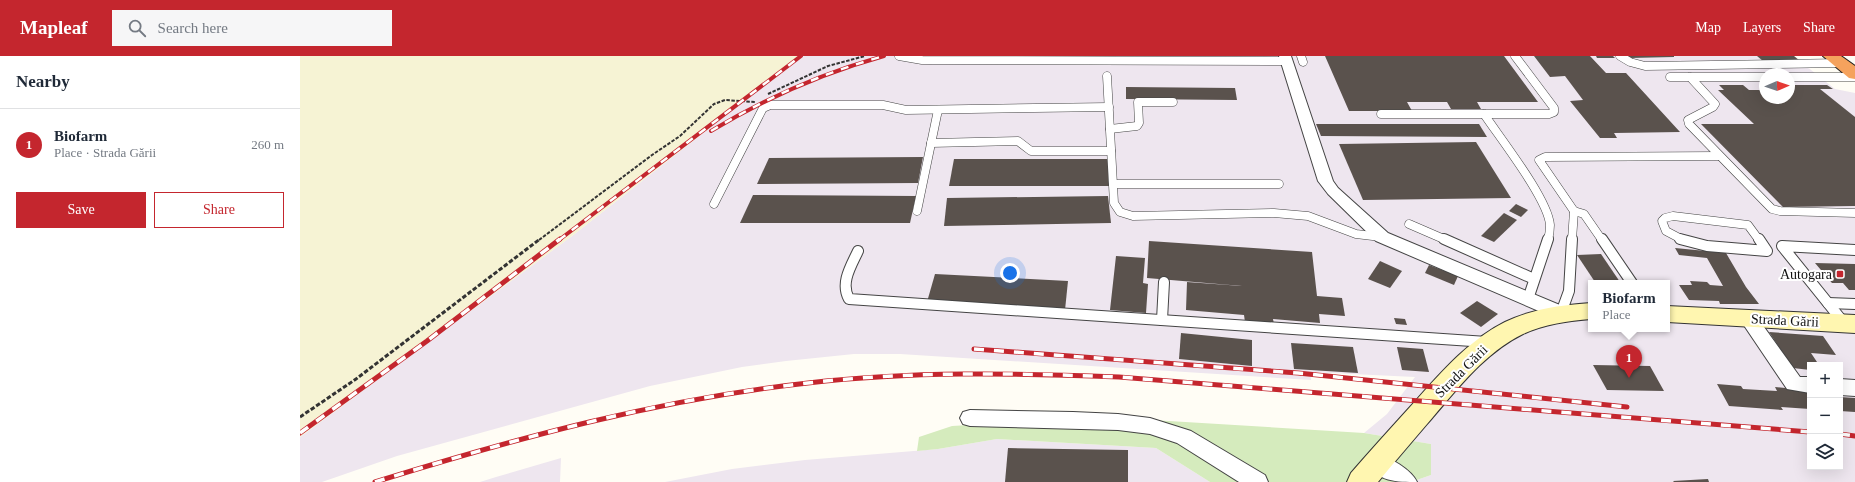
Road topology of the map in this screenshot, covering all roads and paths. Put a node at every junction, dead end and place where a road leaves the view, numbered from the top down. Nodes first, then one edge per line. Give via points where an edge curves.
1 (865, 56) edge
2 (899, 56) edge
3 (1515, 56) edge
4 (1620, 56) edge
5 (1294, 59) edge
6 (1836, 60) edge
7 (1107, 76) dead end
8 (1855, 76) edge
9 (1670, 77) dead end
10 (1690, 77) junction
11 (1759, 77) edge
12 (1795, 77) edge
13 (766, 95) dead end
14 (761, 98) dead end
15 (1173, 102) dead end
16 (1109, 107) junction
17 (938, 110) junction
18 (1381, 114) dead end
19 (1484, 114) junction
20 (1110, 129) junction
21 (931, 143) junction
22 (1111, 151) junction
23 (1719, 156) junction
24 (1113, 184) junction
25 (1279, 184) dead end
26 (714, 204) dead end
27 (917, 210) dead end
28 (1574, 211) junction
29 (1855, 213) edge
30 (1409, 224) dead end
31 (1382, 237) junction
32 (1763, 245) junction
33 (1782, 246) junction
34 (1855, 250) edge
35 (858, 251) dead end
36 (1534, 279) junction
37 (1630, 280) edge
38 (1164, 282) dead end
39 (1528, 299) junction
40 (1828, 303) junction
41 (1588, 311) edge
42 (1561, 312) junction
43 (1670, 314) edge
44 (1851, 317) edge
45 (1748, 318) junction
46 (1162, 320) junction
47 (1489, 342) junction
48 (1807, 385) edge
49 (1843, 387) edge
50 (1855, 388) edge
51 (300, 417) edge
52 (970, 418) dead end
53 (1377, 462) junction
54 (1257, 482) edge
55 (1360, 482) edge
56 (1406, 482) edge

1 - 13 path via 828,66
2 - 5 lane via 922,60
3 - 19 lane via 1554,108 1554,112
4 - 6 lane via 1645,66
5 - 31 street via 1326,181 1333,191
6 - 8 highway
7 - 16 lane
8 - 12 lane
9 - 10 lane
10 - 11 lane
10 - 23 lane via 1715,104 1688,120 1689,124
14 - 51 path via 750,102 725,100 714,104 680,136 356,379
15 - 20 lane via 1138,102 1137,126
16 - 17 lane
16 - 20 lane
17 - 21 lane
17 - 26 lane via 906,110 883,105 767,106
18 - 19 lane
19 - 36 lane via 1548,213 1549,235
20 - 22 lane
21 - 22 lane via 1018,141 1031,151
21 - 27 lane
22 - 24 lane
23 - 28 lane via 1540,159
23 - 29 lane via 1772,209
24 - 25 lane
24 - 31 lane via 1114,203 1120,212 1133,216 1274,213 1308,216 1356,234
28 - 37 lane via 1584,214
28 - 42 lane via 1569,291
30 - 36 lane
31 - 39 street
32 - 32 lane via 1767,251 1694,245 1672,235 1662,221 1668,217 1687,217 1748,225
32 - 33 lane
33 - 34 lane
33 - 40 lane
35 - 46 lane via 844,287 844,294 849,300
36 - 39 lane
38 - 46 lane
39 - 42 street
40 - 44 lane
40 - 44 lane
41 - 42 main road, Strada Gării
42 - 47 main road, Strada Gării via 1525,323
43 - 45 main road, Strada Gării
44 - 45 main road, Strada Gării
45 - 48 street via 1794,384
46 - 47 lane
47 - 53 main road, Strada Gării via 1467,361
49 - 50 street
52 - 54 street via 1073,420 1150,426 1184,437
53 - 55 main road, Strada Gării
53 - 56 street

